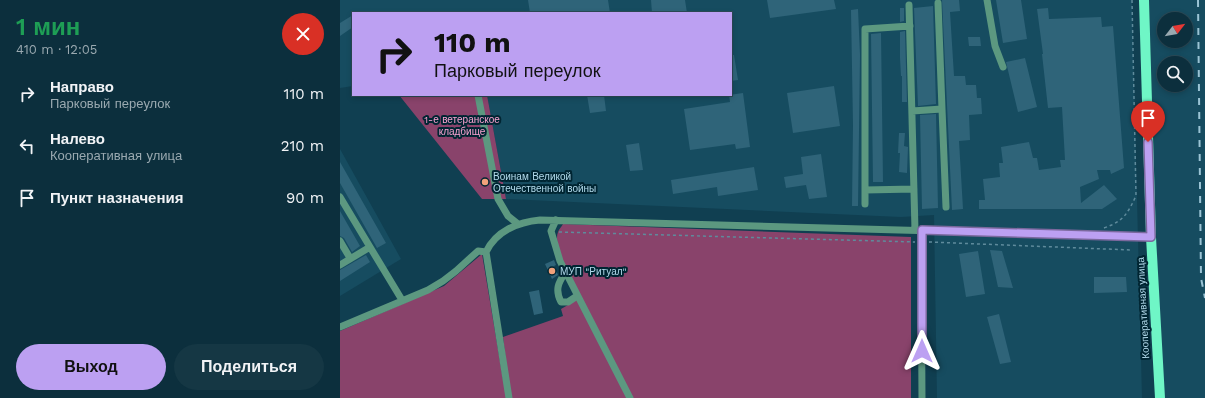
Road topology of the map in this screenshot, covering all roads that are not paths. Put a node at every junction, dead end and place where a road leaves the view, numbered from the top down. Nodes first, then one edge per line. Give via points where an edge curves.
1 (987, 0) edge
2 (1144, 0) edge
3 (938, 3) dead end
4 (909, 5) dead end
5 (910, 26) junction
6 (1004, 67) dead end
7 (478, 96) edge
8 (942, 110) junction
9 (912, 111) junction
10 (914, 189) junction
11 (865, 190) junction
12 (340, 197) edge
13 (865, 204) dead end
14 (946, 206) dead end
15 (556, 220) junction
16 (518, 224) junction
17 (918, 230) junction
18 (1151, 237) junction
19 (340, 241) edge
20 (370, 247) junction
21 (486, 252) junction
22 (350, 258) junction
23 (340, 265) edge
24 (565, 273) junction
25 (577, 296) junction
26 (402, 300) junction
27 (340, 327) edge
28 (509, 398) edge
29 (630, 398) edge
30 (922, 398) edge
31 (1160, 398) edge

1 - 6 street via 995,46
2 - 18 main road, Кооперативная улица
3 - 8 street
4 - 5 street
5 - 9 street
5 - 11 street via 865,29
7 - 16 street via 498,199 508,216
8 - 9 street
8 - 14 street
9 - 10 street
10 - 11 street
10 - 17 street
11 - 13 street
12 - 20 street
15 - 16 street
15 - 17 street
15 - 24 street via 551,231
16 - 21 street via 499,234
17 - 18 street
17 - 30 street via 921,242
18 - 31 main road, Кооперативная улица
19 - 22 street
20 - 22 street
20 - 26 street
21 - 26 street via 478,251 443,281
21 - 28 street
22 - 23 street
24 - 25 street
24 - 25 street via 559,281 557,295 561,302 568,302
25 - 29 street
26 - 27 street

